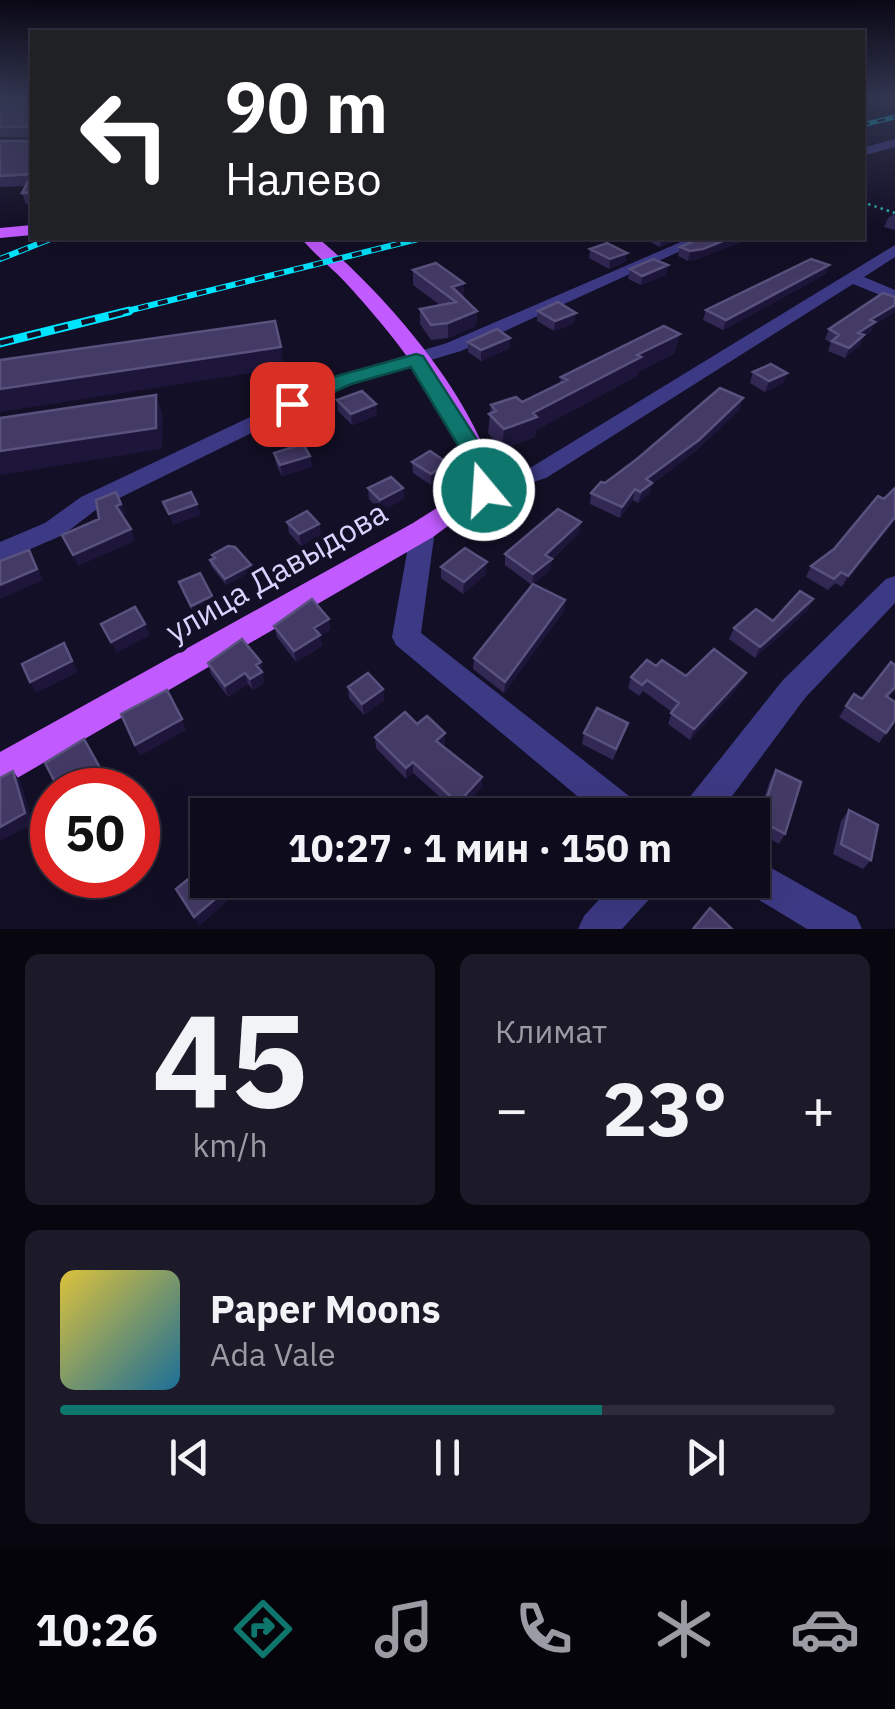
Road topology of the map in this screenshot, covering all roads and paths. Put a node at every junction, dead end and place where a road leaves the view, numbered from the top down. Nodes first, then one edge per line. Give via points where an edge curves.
1 (895, 143) edge
2 (865, 151) edge
3 (865, 203) edge
4 (895, 213) edge
5 (30, 230) edge
6 (1, 234) edge
7 (312, 240) edge
8 (696, 240) edge
9 (895, 250) edge
10 (852, 277) junction
11 (895, 296) edge
12 (416, 360) junction
13 (484, 490) junction
14 (423, 530) junction
15 (0, 554) edge
16 (895, 586) edge
17 (0, 771) edge
18 (605, 798) edge
19 (710, 798) edge
20 (770, 886) edge
21 (625, 898) edge
22 (597, 929) edge
23 (842, 929) edge

1 - 2 street
3 - 4 path
5 - 6 main road
7 - 12 main road via 331,254
8 - 12 street
9 - 10 street, улица Давыдова
10 - 11 street
10 - 13 street, улица Давыдова via 538,472
12 - 13 main road via 478,460
12 - 15 street via 344,380 266,416
13 - 14 main road, улица Давыдова
14 - 17 main road, улица Давыдова
14 - 18 street via 406,636
16 - 19 street via 794,690
20 - 23 street
21 - 22 street

